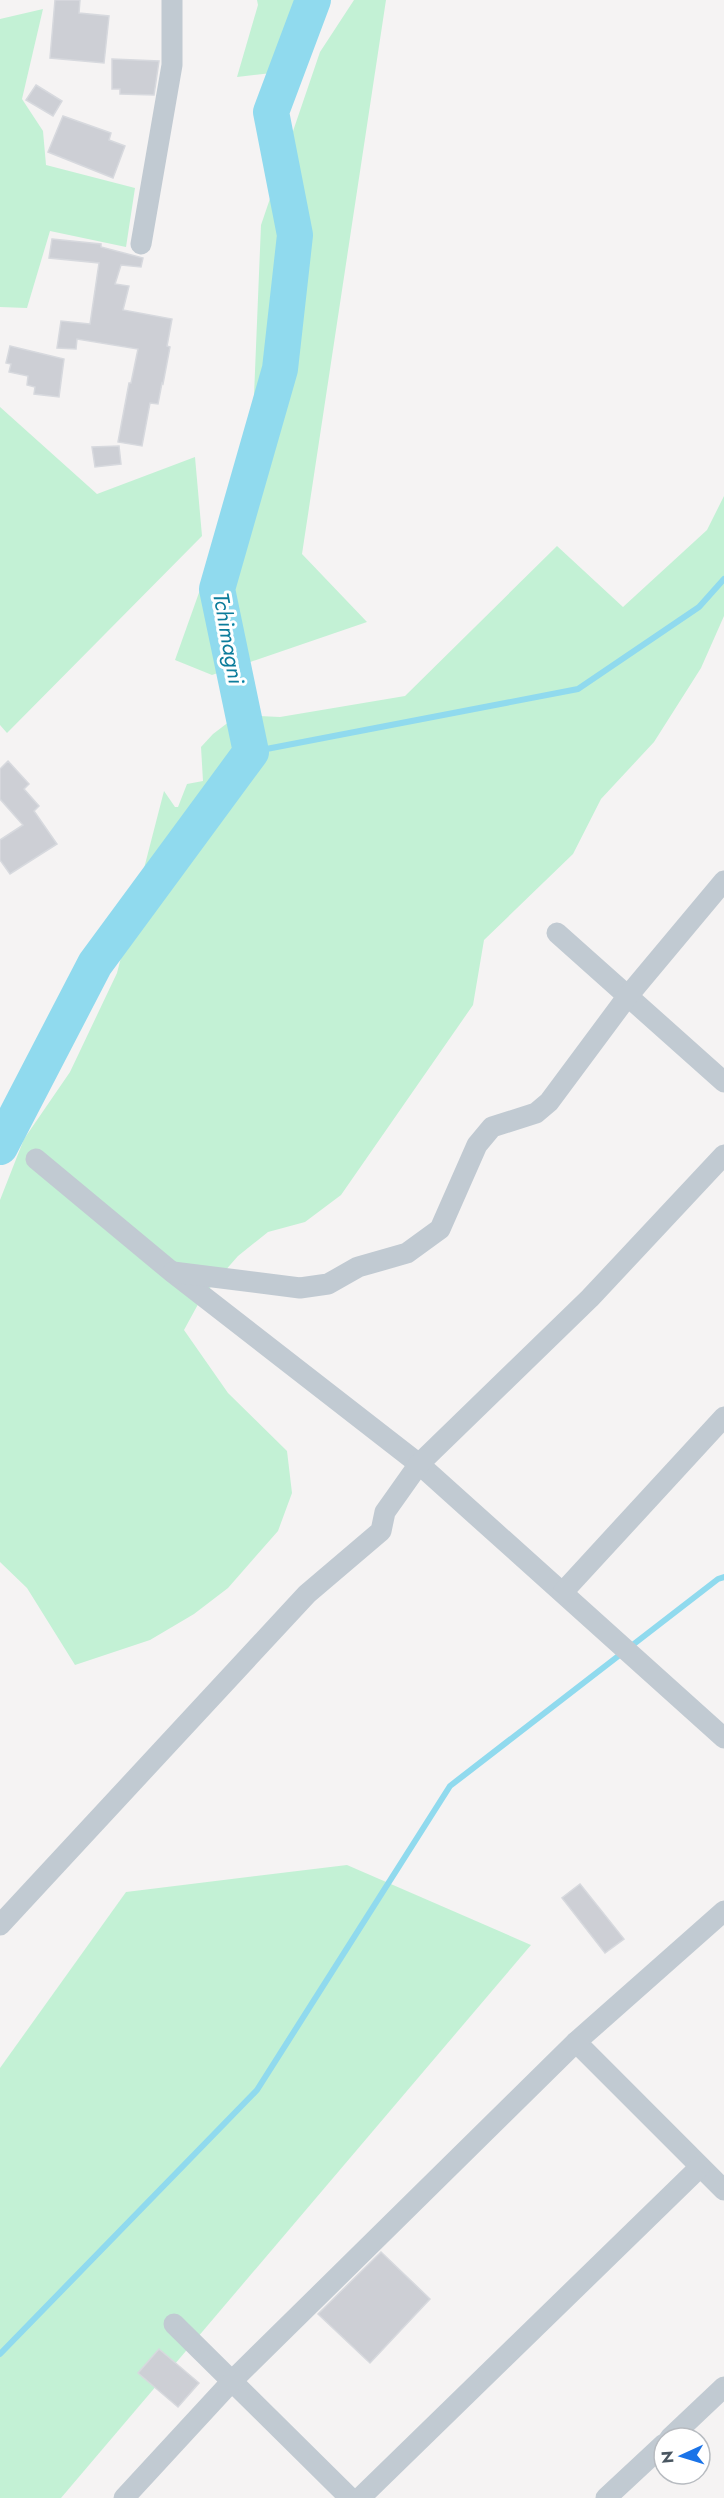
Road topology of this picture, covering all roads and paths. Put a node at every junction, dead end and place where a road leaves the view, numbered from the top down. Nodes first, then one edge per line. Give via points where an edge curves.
1 (172, 0) edge
2 (141, 244) dead end
3 (724, 881) edge
4 (558, 933) dead end
5 (627, 997) junction
6 (724, 1082) edge
7 (724, 1155) edge
8 (36, 1158) dead end
9 (172, 1272) junction
10 (724, 1418) edge
11 (419, 1464) junction
12 (563, 1592) junction
13 (724, 1738) edge
14 (724, 1911) edge
15 (0, 1925) edge
16 (576, 2042) junction
17 (699, 2167) junction
18 (724, 2190) edge
19 (174, 2324) dead end
20 (232, 2381) junction
21 (724, 2387) edge
22 (683, 2426) edge
23 (652, 2455) edge
24 (124, 2498) edge
25 (350, 2498) edge
26 (360, 2498) edge
27 (606, 2498) edge

1 - 2 street via 172,65
3 - 5 street
4 - 5 street
5 - 6 street
5 - 9 street via 549,1102 536,1113 492,1127 477,1145 440,1229 420,1246 358,1267 328,1284 300,1288
7 - 11 street via 590,1298
8 - 9 street
9 - 11 street
10 - 12 street
11 - 12 street
11 - 15 street via 385,1512 381,1531 308,1594
12 - 13 street
14 - 16 street
16 - 17 street
16 - 20 street
17 - 18 street
17 - 26 street
19 - 20 street
20 - 24 street
20 - 25 street
21 - 22 street
23 - 27 street

